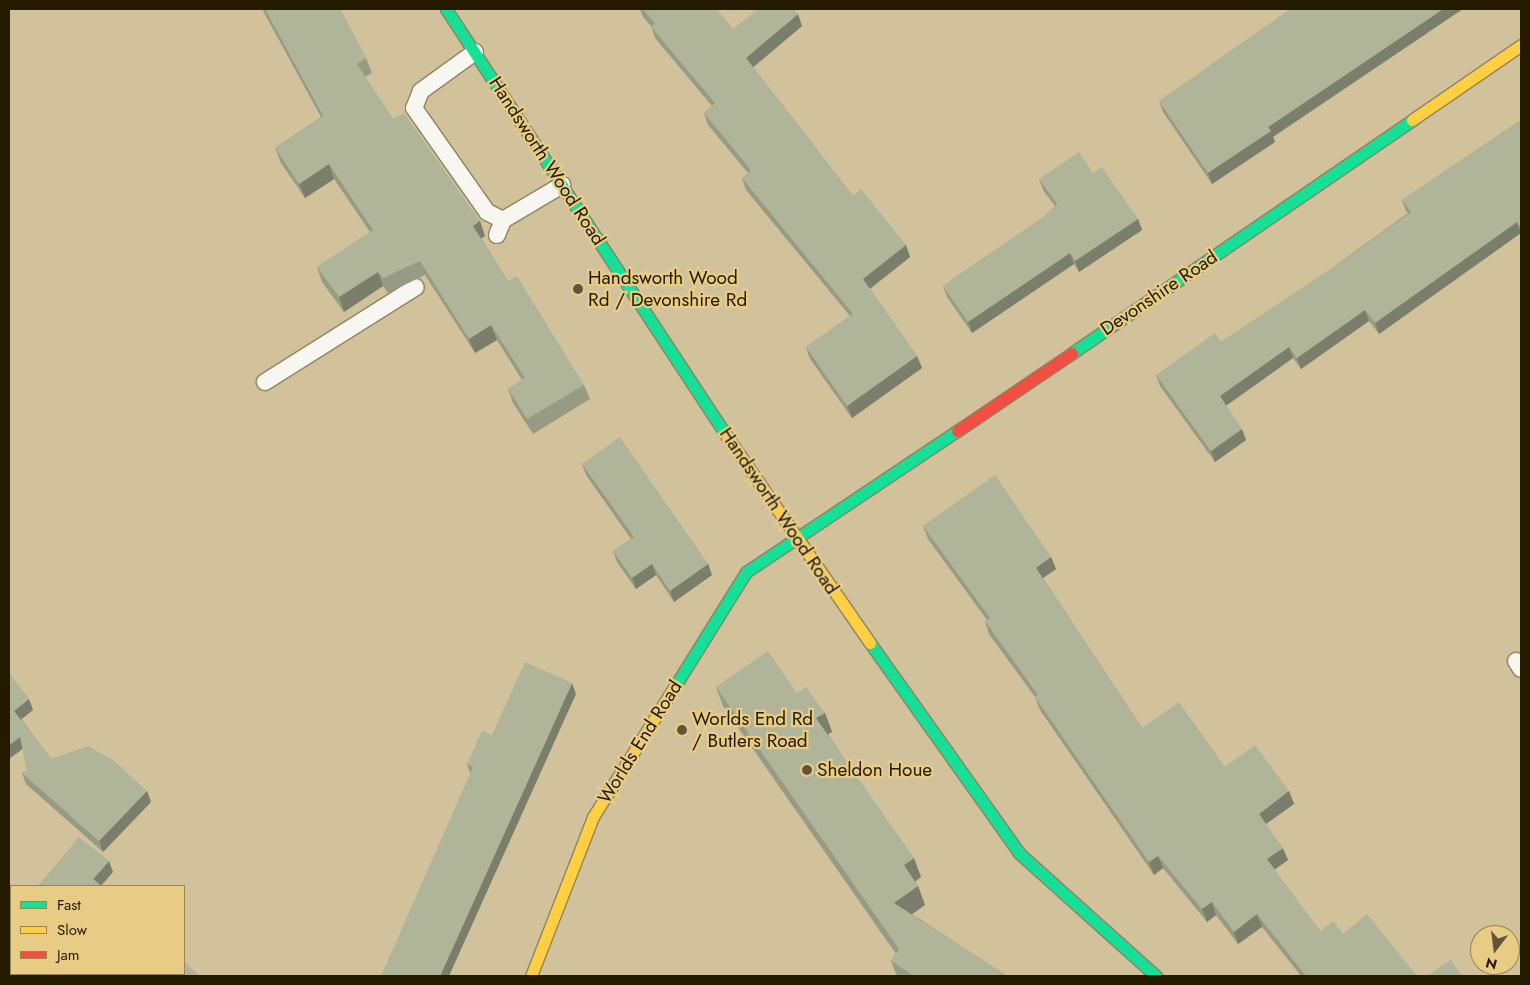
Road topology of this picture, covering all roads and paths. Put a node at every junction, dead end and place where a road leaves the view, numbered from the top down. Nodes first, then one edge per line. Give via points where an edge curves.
1 (446, 9) edge
2 (1521, 45) edge
3 (475, 52) junction
4 (562, 185) junction
5 (416, 287) edge
6 (265, 382) dead end
7 (796, 540) junction
8 (531, 976) edge
9 (1156, 976) edge

1 - 3 street, Handsworth Wood Road
2 - 7 street, Devonshire Road
3 - 4 street, Handsworth Wood Road
3 - 4 lane via 421,91 414,108 500,227
4 - 7 street, Handsworth Wood Road
5 - 6 lane
7 - 8 street, Worlds End Road via 746,572 593,817
7 - 9 street, Handsworth Wood Road via 1019,853

